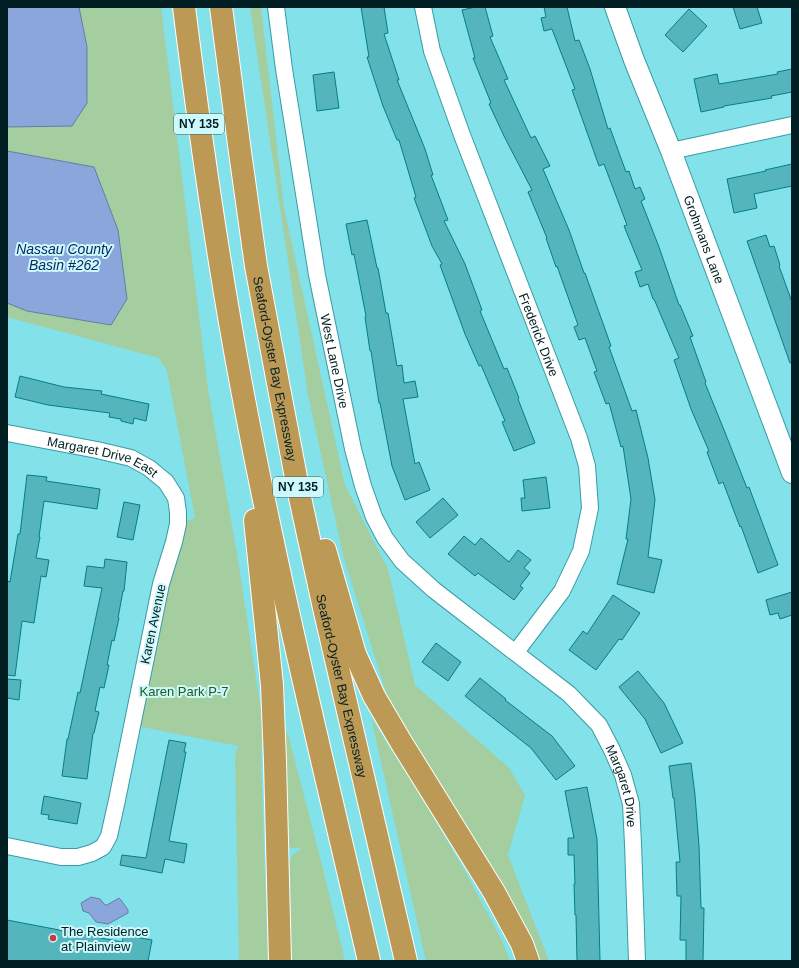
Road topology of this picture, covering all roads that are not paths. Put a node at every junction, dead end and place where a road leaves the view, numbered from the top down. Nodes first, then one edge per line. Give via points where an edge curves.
1 (184, 7) edge
2 (221, 7) edge
3 (276, 7) edge
4 (423, 7) edge
5 (615, 7) edge
6 (792, 125) edge
7 (671, 151) junction
8 (278, 383) junction
9 (242, 390) junction
10 (7, 433) edge
11 (792, 473) edge
12 (178, 507) joint
13 (516, 652) junction
14 (7, 846) edge
15 (280, 961) edge
16 (369, 961) edge
17 (406, 961) edge
18 (528, 961) edge
19 (637, 961) edge

1 - 9 highway, NY 135 via 221,272
2 - 8 highway, Seaford-Oyster Bay Expressway / NY 135 via 254,251
3 - 13 street, West Lane Drive via 317,275 353,449 374,517 402,561 434,590
4 - 13 street, Frederick Drive via 432,51 462,135 579,438 587,466 590,508 581,551 562,591
5 - 7 street, Grohmans Lane
6 - 7 street
7 - 11 street, Grohmans Lane
8 - 17 highway, Seaford-Oyster Bay Expressway / NY 135 via 324,608
8 - 18 highway via 355,654 374,696 494,892 522,944
9 - 15 highway via 272,685
9 - 16 highway, NY 135 via 288,616
10 - 12 street, Margaret Drive East via 131,458 166,482 176,498
12 - 14 street, Karen Avenue via 178,524 160,584 109,836 103,847 78,857
13 - 19 street, Margaret Drive via 570,694 598,725 623,775 631,804

